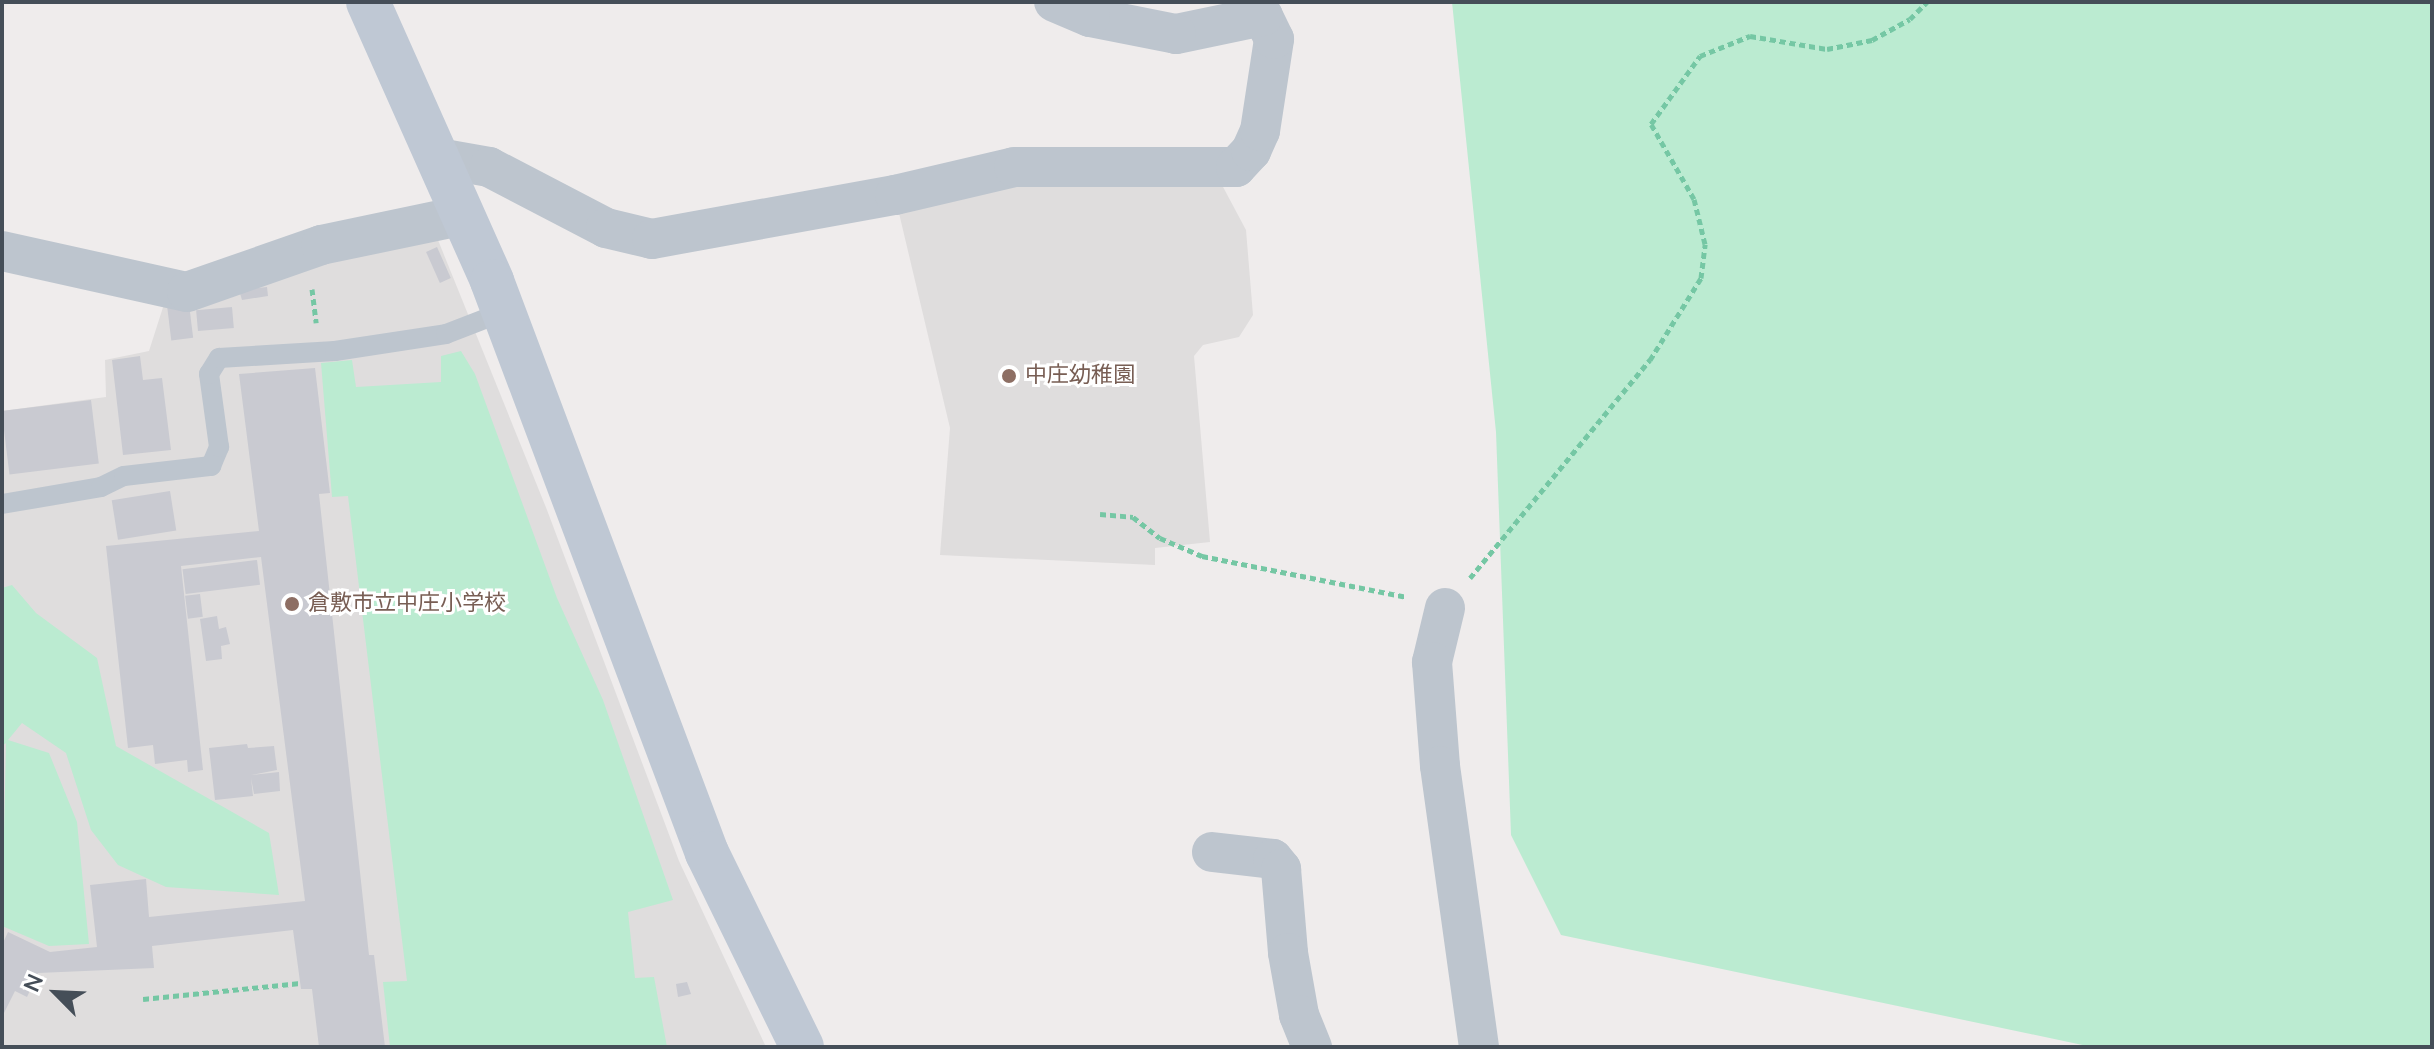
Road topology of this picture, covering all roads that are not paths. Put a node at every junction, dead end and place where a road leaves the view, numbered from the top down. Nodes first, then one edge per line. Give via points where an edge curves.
1 (368, 2) edge
2 (1054, 2) edge
3 (438, 158) junction
4 (464, 215) junction
5 (2, 251) edge
6 (503, 312) junction
7 (2, 504) edge
8 (1445, 608) road end
9 (1212, 852) dead end
10 (802, 1047) edge
11 (1312, 1047) edge
12 (1479, 1047) edge

1 - 3 street
2 - 3 street via 1090,17 1176,34 1263,16 1274,39 1260,131 1251,151 1236,167 1014,167 895,195 652,239 606,228 489,167
3 - 4 street
4 - 5 street via 308,250 187,292
4 - 6 street
6 - 7 lane via 446,334 219,358 209,374 219,447 211,466 124,476 101,487
6 - 10 street via 707,853
8 - 12 street via 1432,662
9 - 11 street via 1273,859 1281,869 1288,953 1299,1015

